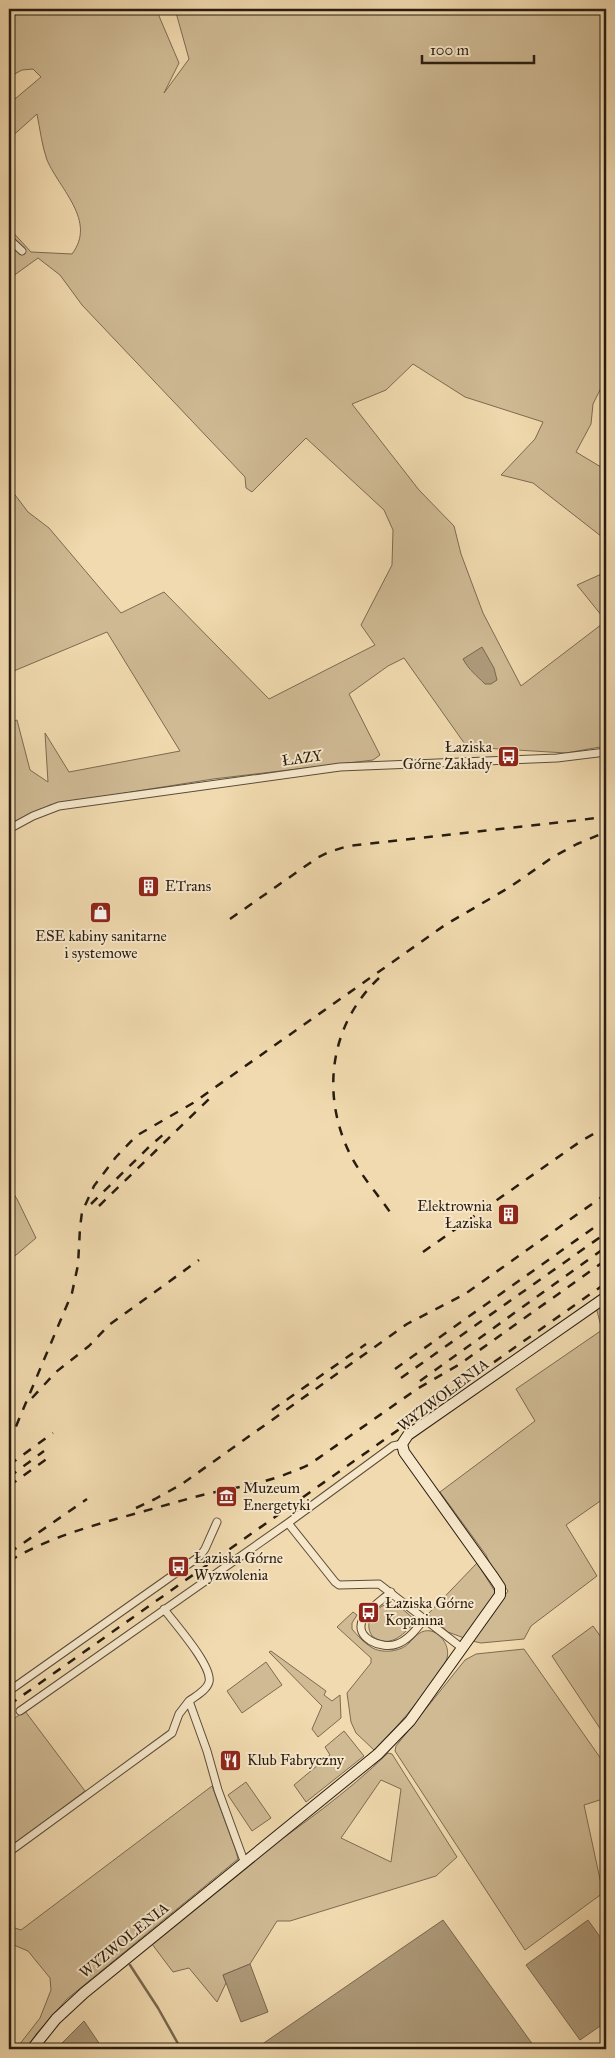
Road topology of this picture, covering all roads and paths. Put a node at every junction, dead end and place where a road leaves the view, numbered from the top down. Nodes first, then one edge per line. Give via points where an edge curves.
1 (9, 239) edge
2 (22, 251) dead end
3 (606, 752) edge
4 (9, 829) edge
5 (606, 1296) edge
6 (402, 1444) junction
7 (217, 1522) dead end
8 (288, 1523) junction
9 (391, 1592) junction
10 (164, 1609) junction
11 (425, 1618) junction
12 (462, 1648) junction
13 (9, 1691) edge
14 (189, 1702) junction
15 (20, 1711) dead end
16 (9, 1852) edge
17 (244, 1862) junction
18 (32, 2049) edge

1 - 2 street
3 - 4 street, ŁAZY via 557,758 340,767 60,806
5 - 6 street, WYZWOLENIA via 408,1435
6 - 8 street via 393,1446
6 - 12 street, WYZWOLENIA via 404,1452 500,1587 500,1595
7 - 13 street via 200,1556
8 - 9 street via 339,1585 380,1584
8 - 10 street
9 - 11 street
9 - 11 street via 363,1619 361,1627 374,1644 386,1647 398,1644
10 - 14 street via 204,1663 209,1676 207,1687
10 - 15 street
11 - 12 street
12 - 17 street, WYZWOLENIA via 410,1721 389,1744
14 - 16 street via 179,1714 172,1733
14 - 17 street
17 - 18 street, WYZWOLENIA via 84,1993 56,2018

